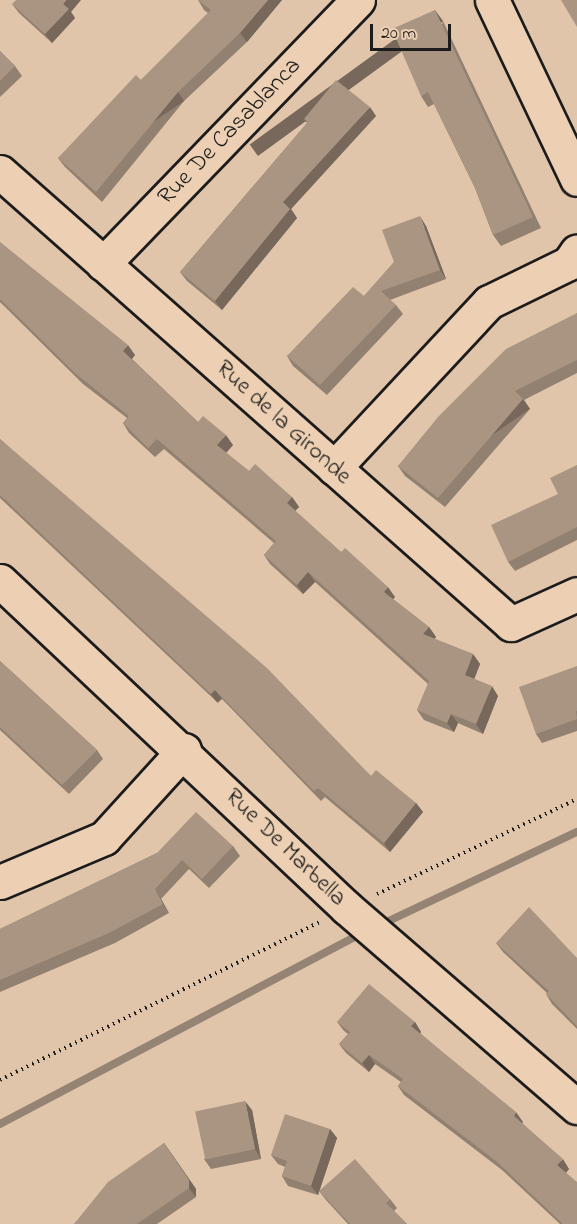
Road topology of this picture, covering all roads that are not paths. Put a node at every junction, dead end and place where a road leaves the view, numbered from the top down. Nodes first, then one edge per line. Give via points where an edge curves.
1 (358, 0) edge
2 (492, 0) edge
3 (0, 172) edge
4 (577, 179) edge
5 (577, 251) edge
6 (103, 264) junction
7 (334, 468) junction
8 (0, 581) edge
9 (577, 594) edge
10 (184, 750) junction
11 (0, 882) edge
12 (577, 1107) edge

1 - 6 street, Rue De Casablanca
2 - 4 street
3 - 6 street, Rue de la Gironde
5 - 7 street via 569,263 489,303
6 - 7 street, Rue de la Gironde
7 - 9 street, Rue de la Gironde via 511,624
8 - 10 street, Rue De Marbella
10 - 11 street via 104,838
10 - 12 street, Rue De Marbella via 347,908

